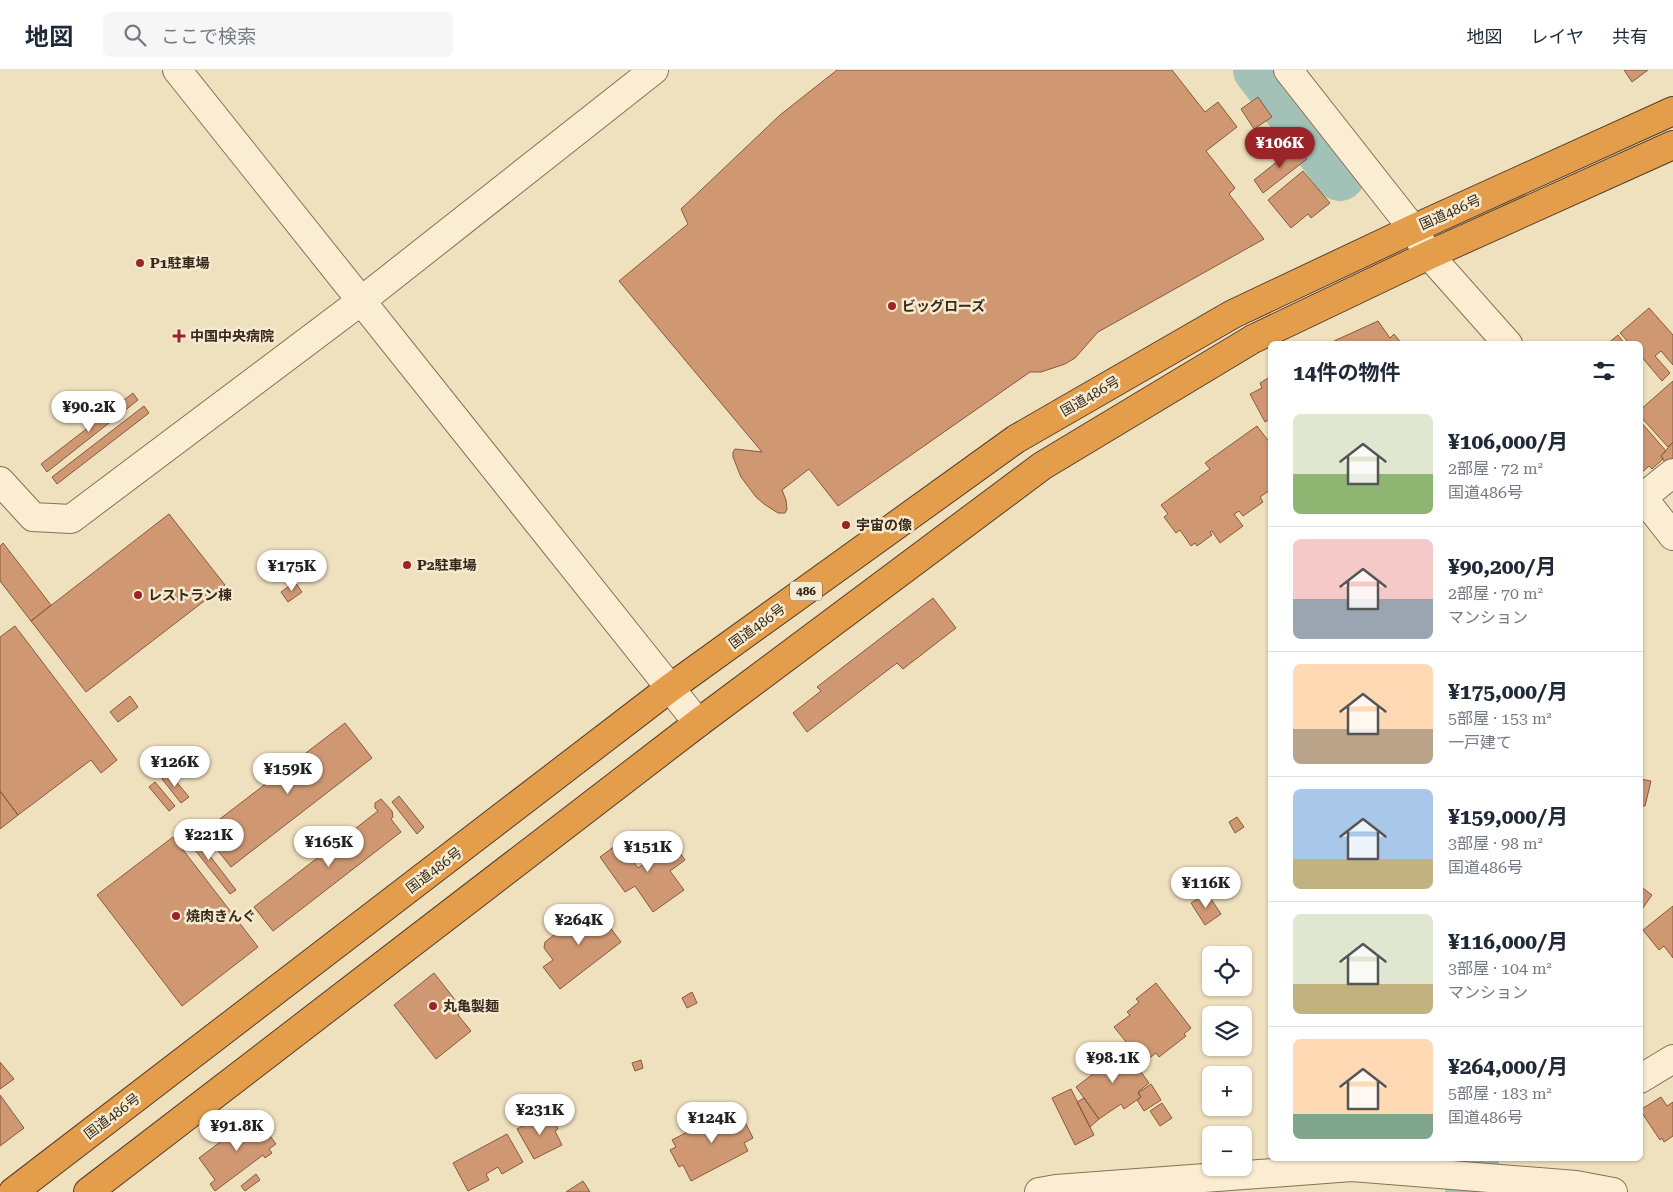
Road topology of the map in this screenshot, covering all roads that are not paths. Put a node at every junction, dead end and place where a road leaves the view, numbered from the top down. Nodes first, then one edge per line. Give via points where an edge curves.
1 (177, 70) edge
2 (654, 70) edge
3 (1288, 70) edge
4 (1673, 111) edge
5 (1673, 145) edge
6 (1413, 229) junction
7 (1429, 255) junction
8 (361, 300) junction
9 (1505, 341) edge
10 (1673, 473) edge
11 (0, 481) edge
12 (1643, 494) edge
13 (1643, 496) edge
14 (1673, 536) edge
15 (670, 688) junction
16 (698, 723) junction
17 (1673, 1059) edge
18 (1643, 1077) edge
19 (1386, 1161) edge
20 (1352, 1167) junction
21 (13, 1192) edge
22 (88, 1192) edge
23 (1039, 1192) edge
24 (1613, 1192) edge

1 - 8 street
2 - 8 street
3 - 6 street
4 - 6 highway, 国道486号 / 486
5 - 7 highway
6 - 7 street
6 - 15 highway, 国道486号 / 486 via 1233,314 1016,439
7 - 9 street
7 - 16 highway via 1253,339 1042,466
8 - 11 street via 71,519 33,518
8 - 15 street
10 - 12 street
13 - 14 street
15 - 16 street
15 - 21 highway, 国道486号 / 486
16 - 22 highway
17 - 18 street
19 - 20 street
20 - 23 street
20 - 24 street via 1576,1185

